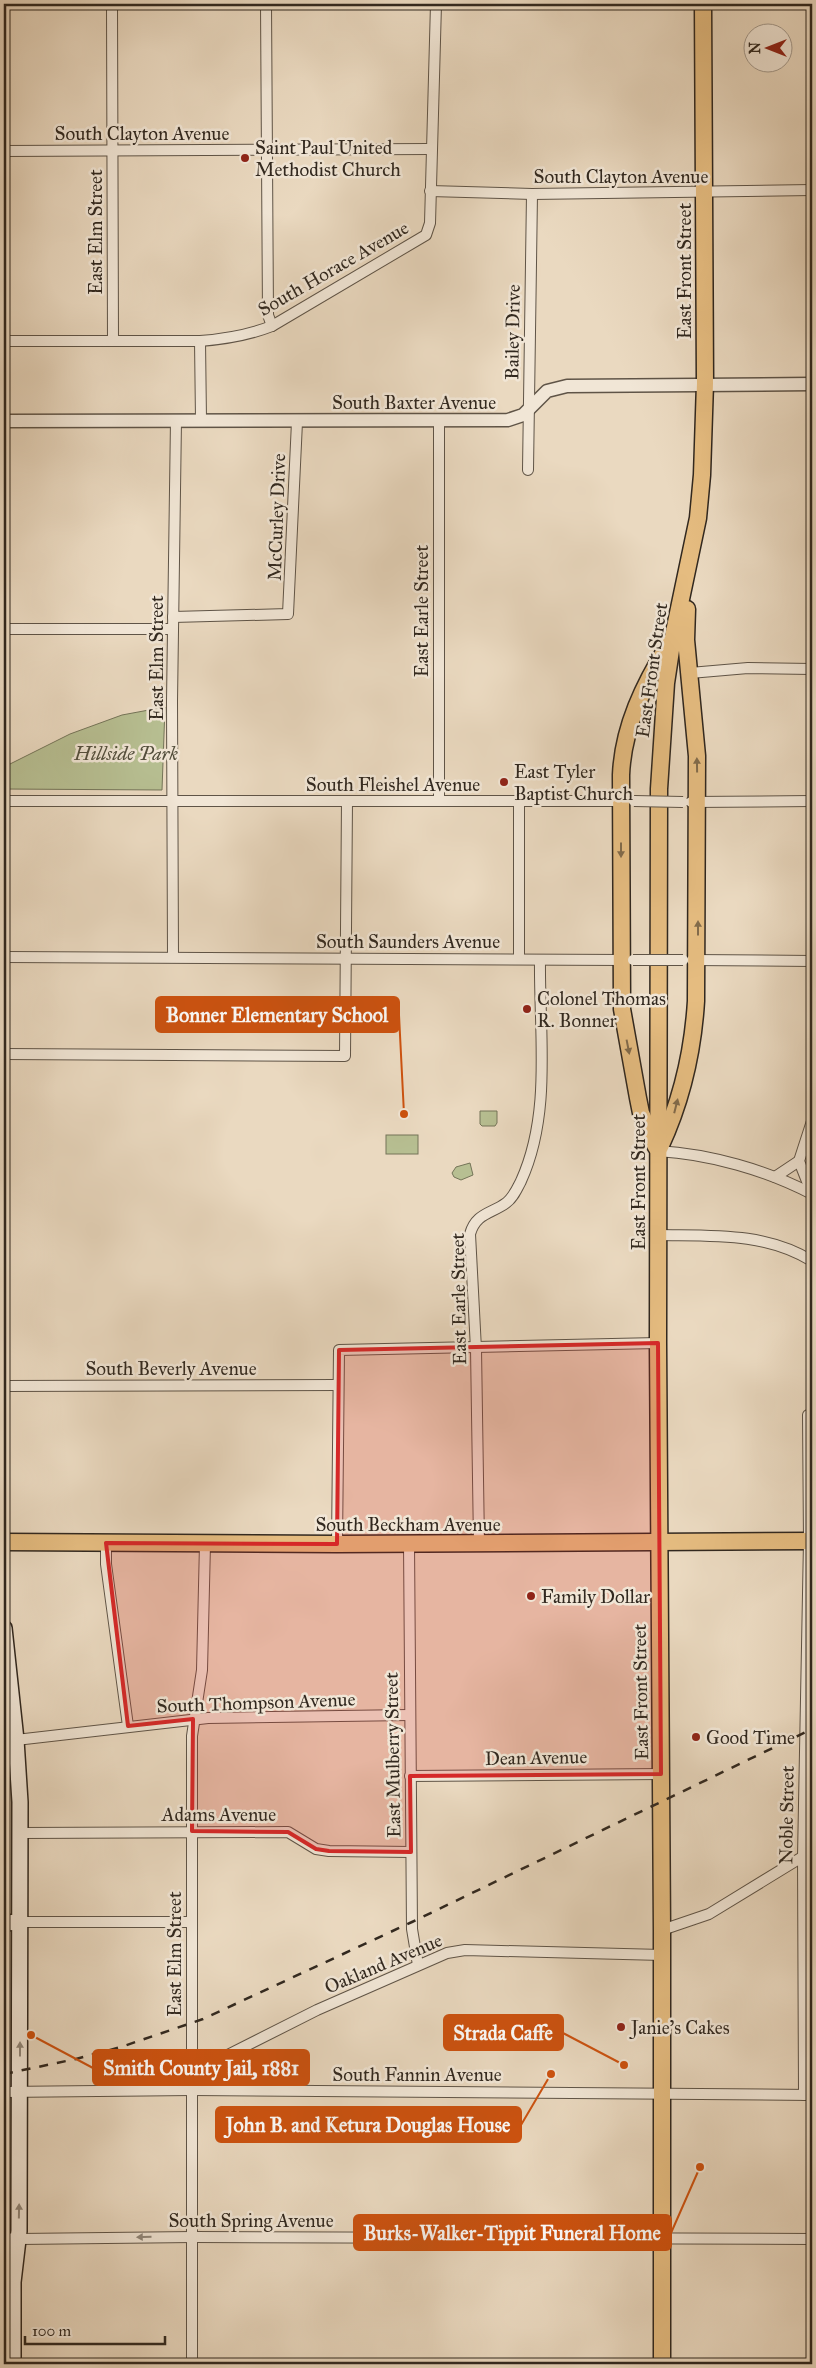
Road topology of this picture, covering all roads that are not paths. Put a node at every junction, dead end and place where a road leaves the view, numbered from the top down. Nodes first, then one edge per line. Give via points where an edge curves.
1 (112, 4) edge
2 (266, 4) edge
3 (436, 4) edge
4 (704, 4) edge
5 (430, 149) junction
6 (266, 150) junction
7 (4, 151) edge
8 (113, 151) junction
9 (812, 190) edge
10 (430, 191) junction
11 (704, 193) junction
12 (532, 194) junction
13 (272, 326) junction
14 (4, 341) edge
15 (113, 341) junction
16 (200, 341) junction
17 (705, 384) junction
18 (812, 384) edge
19 (528, 412) junction
20 (176, 420) junction
21 (201, 420) junction
22 (4, 421) edge
23 (439, 421) junction
24 (297, 422) junction
25 (528, 470) dead end
26 (688, 567) junction
27 (173, 617) junction
28 (4, 629) edge
29 (173, 629) junction
30 (673, 637) junction
31 (812, 670) edge
32 (690, 673) junction
33 (4, 801) edge
34 (174, 801) junction
35 (347, 801) junction
36 (440, 801) junction
37 (519, 801) junction
38 (628, 801) junction
39 (812, 801) edge
40 (690, 802) junction
41 (4, 957) edge
42 (173, 957) junction
43 (346, 959) junction
44 (519, 959) junction
45 (540, 960) junction
46 (627, 960) junction
47 (690, 960) junction
48 (812, 961) edge
49 (4, 1054) edge
50 (812, 1121) edge
51 (658, 1151) junction
52 (799, 1161) junction
53 (775, 1177) junction
54 (812, 1194) edge
55 (658, 1235) junction
56 (812, 1261) edge
57 (658, 1343) junction
58 (476, 1349) junction
59 (338, 1385) junction
60 (4, 1386) edge
61 (808, 1415) dead end
62 (659, 1541) junction
63 (811, 1541) edge
64 (4, 1542) edge
65 (106, 1543) junction
66 (409, 1543) junction
67 (479, 1543) junction
68 (205, 1544) junction
69 (336, 1544) junction
70 (4, 1628) edge
71 (409, 1715) junction
72 (194, 1719) junction
73 (128, 1726) junction
74 (16, 1740) junction
75 (661, 1774) junction
76 (410, 1776) junction
77 (192, 1831) junction
78 (21, 1833) junction
79 (812, 1851) edge
80 (411, 1852) junction
81 (803, 1857) junction
82 (20, 1922) junction
83 (192, 1922) junction
84 (4, 1923) edge
85 (662, 1930) junction
86 (662, 1955) junction
87 (418, 1965) junction
88 (192, 2073) junction
89 (21, 2090) junction
90 (192, 2090) junction
91 (4, 2092) edge
92 (662, 2093) junction
93 (808, 2095) edge
94 (193, 2237) junction
95 (662, 2238) junction
96 (11, 2239) edge
97 (812, 2239) edge
98 (4, 2262) edge
99 (13, 2282) junction
100 (13, 2364) edge
101 (192, 2364) edge
102 (662, 2364) edge

1 - 8 street, East Elm Street
2 - 6 street
3 - 5 street
4 - 11 main road, East Front Street
5 - 6 street, South Clayton Avenue
5 - 10 street
6 - 8 street, South Clayton Avenue
6 - 13 street via 268,315
7 - 8 street, South Clayton Avenue
8 - 15 street, East Elm Street
9 - 11 street, South Clayton Avenue
10 - 12 street, South Clayton Avenue
10 - 13 street, South Horace Avenue via 430,224 426,236
11 - 12 street, South Clayton Avenue
11 - 17 main road, East Front Street
12 - 19 street, Bailey Drive
13 - 16 street, South Horace Avenue via 231,338
14 - 15 street, South Horace Avenue
15 - 16 street, South Horace Avenue
16 - 21 street
17 - 18 street
17 - 19 street via 561,387 540,396
17 - 26 main road, East Front Street via 702,475 698,518
19 - 23 street, South Baxter Avenue via 513,419
19 - 25 street, Bailey Drive
20 - 21 street, South Baxter Avenue
20 - 22 street, South Baxter Avenue
20 - 27 street, East Elm Street
21 - 24 street, South Baxter Avenue
23 - 24 street, South Baxter Avenue
23 - 36 street, East Earle Street
24 - 27 street, McCurley Drive via 288,614
26 - 30 main road, East Front Street
26 - 32 main road via 686,624
27 - 29 street, East Elm Street
28 - 29 street
29 - 34 street, East Elm Street
30 - 38 main road via 649,677 627,734 621,762
30 - 51 main road, East Front Street via 663,717 659,789
31 - 32 street via 748,668
40 -> 32 main road via 696,732
33 - 34 street, South Fleishel Avenue
34 - 35 street, South Fleishel Avenue
34 - 42 street, East Elm Street
35 - 36 street, South Fleishel Avenue
35 - 43 street
36 - 37 street, South Fleishel Avenue
37 - 38 street, South Fleishel Avenue
37 - 44 street
38 - 40 street, South Fleishel Avenue, bridge
38 -> 46 main road
39 - 40 street, South Fleishel Avenue
47 -> 40 main road
41 - 42 street, South Saunders Avenue
42 - 43 street, South Saunders Avenue
43 - 44 street, South Saunders Avenue
43 - 49 street via 345,1056
44 - 45 street, South Saunders Avenue
45 - 46 street, South Saunders Avenue
45 - 58 street, East Earle Street via 538,1130 530,1159 514,1195 506,1204 479,1217 472,1227
46 - 47 street, South Saunders Avenue, bridge
46 -> 51 main road via 624,1025 638,1098
47 - 48 street, South Saunders Avenue
51 -> 47 main road via 675,1111 693,1032
50 - 52 street
51 - 53 street via 679,1152
51 - 55 main road, East Front Street
52 - 53 street
52 - 54 street
53 - 54 street
55 - 56 street via 749,1238 777,1245
55 - 57 main road, East Front Street
57 - 58 street
57 - 62 main road, East Front Street
58 - 59 street via 339,1350
58 - 67 street, East Earle Street
59 - 60 street, South Beverly Avenue
59 - 69 street
61 - 63 street, Noble Street
62 - 63 main road, South Beckham Avenue
62 - 67 main road, South Beckham Avenue
62 - 75 main road, East Front Street
63 - 81 street, Noble Street
64 - 65 main road, South Beckham Avenue
65 - 68 main road, South Beckham Avenue
65 - 73 street via 106,1564
66 - 67 main road, South Beckham Avenue
66 - 69 main road, South Beckham Avenue
66 - 71 street, East Mulberry Street
68 - 69 main road, South Beckham Avenue
68 - 72 street, East Elm Street via 202,1670
70 - 74 main road
71 - 72 street, South Thompson Avenue
71 - 76 street, East Mulberry Street
72 - 73 street, South Thompson Avenue
72 - 77 street, East Elm Street
73 - 74 street, South Thompson Avenue
74 - 78 main road
75 - 76 street, Dean Avenue
75 - 85 main road, East Front Street
76 - 80 street, East Mulberry Street
77 - 78 street, Adams Avenue
77 - 80 street, Adams Avenue via 288,1832 316,1849
77 - 83 street, East Elm Street
78 - 82 main road
79 - 81 street
80 - 87 street, East Mulberry Street via 412,1935
81 - 85 street via 709,1914
81 - 93 street, Noble Street
82 - 83 street
82 - 84 main road
89 -> 82 main road
83 - 88 street, East Elm Street
85 - 86 main road, East Front Street
86 - 87 street, Oakland Avenue via 464,1950
86 - 92 main road, East Front Street
87 - 88 street, Oakland Avenue via 317,2010
88 - 90 street, East Elm Street
89 - 90 street, South Fannin Avenue
89 - 91 street, South Fannin Avenue
96 -> 89 main road
90 - 92 street, South Fannin Avenue
90 - 94 street, East Elm Street
92 - 93 street, South Fannin Avenue
92 - 95 main road, East Front Street
94 - 95 street, South Spring Avenue
94 -> 96 street, South Spring Avenue
94 - 101 street, East Elm Street
95 - 97 street, South Spring Avenue
95 - 102 main road, East Front Street
96 - 99 main road
98 - 99 main road via 10,2269
99 - 100 main road

